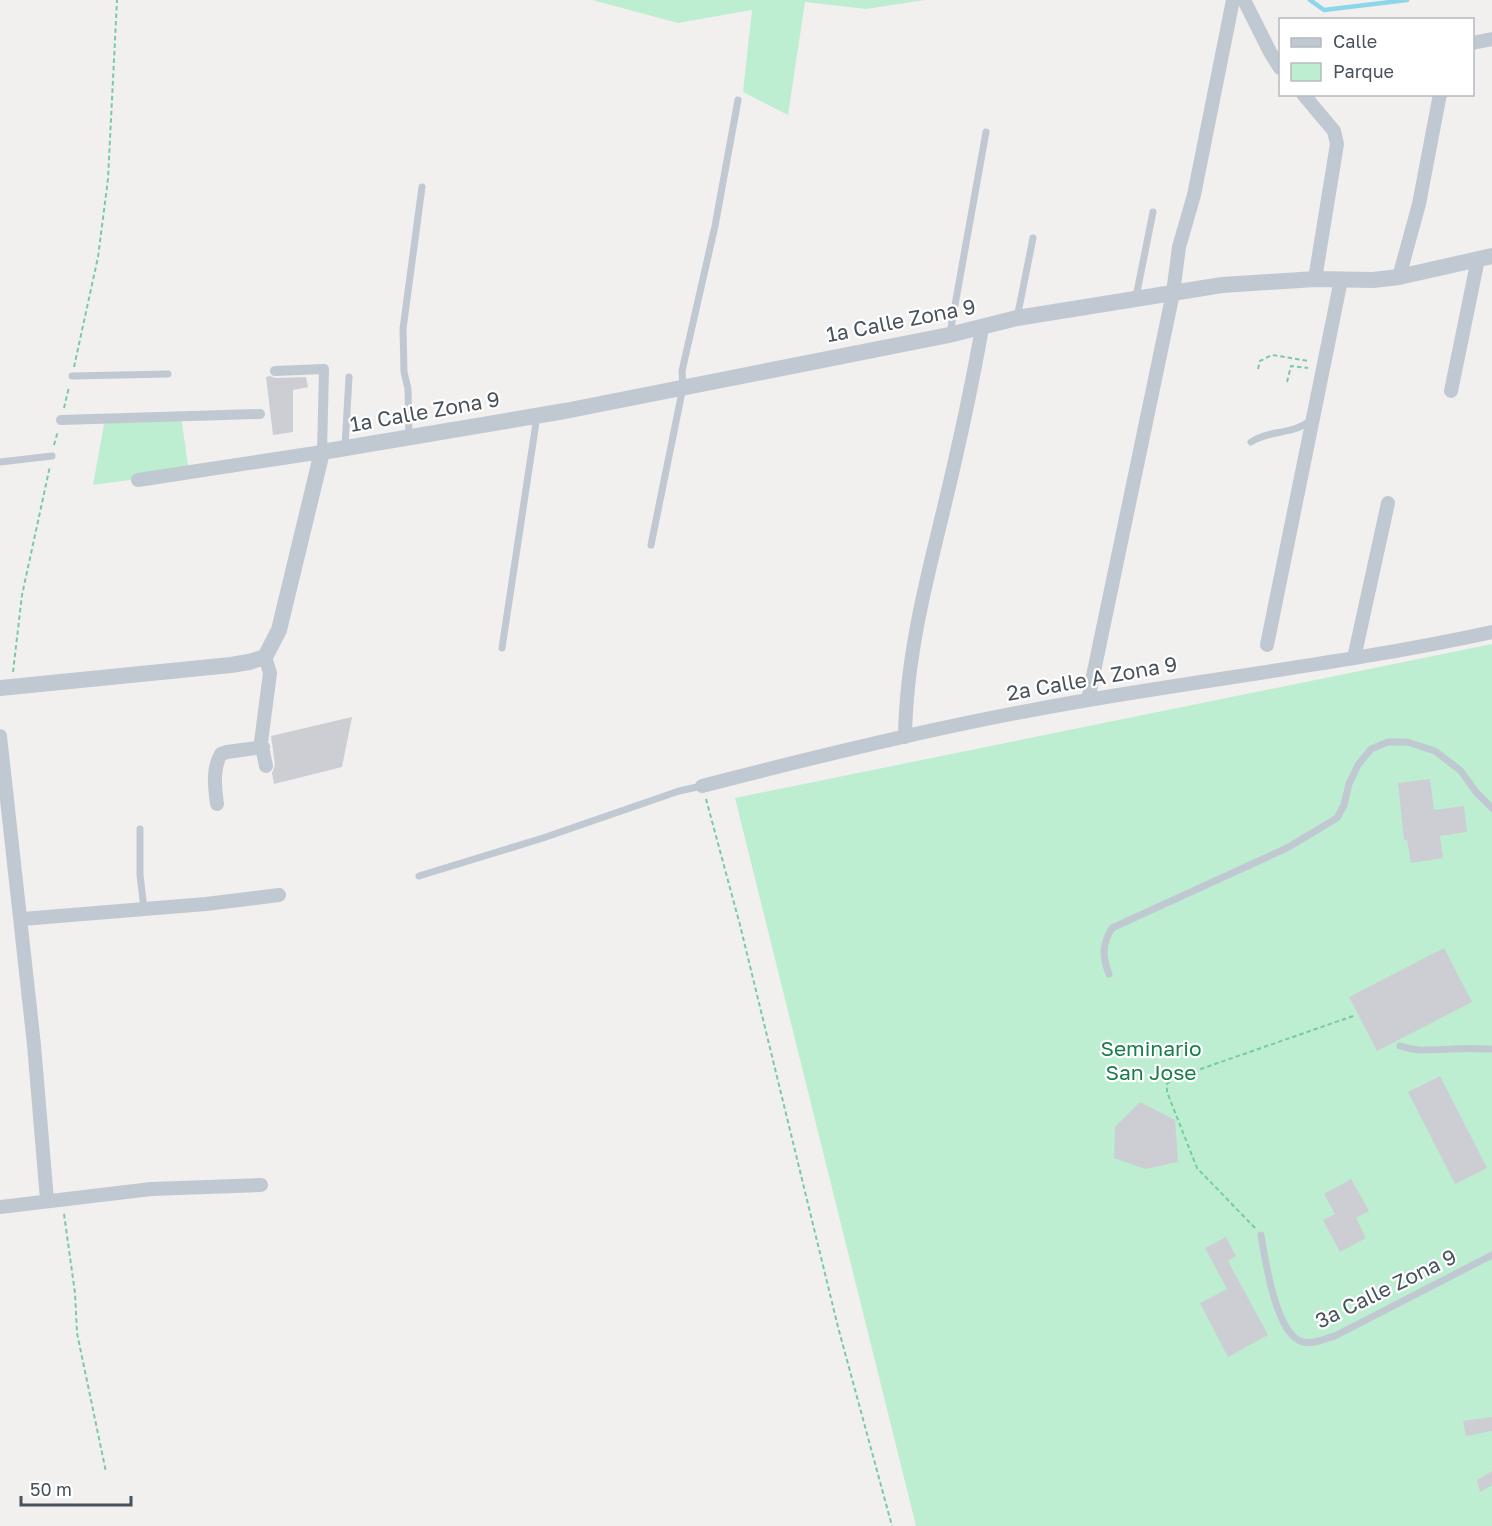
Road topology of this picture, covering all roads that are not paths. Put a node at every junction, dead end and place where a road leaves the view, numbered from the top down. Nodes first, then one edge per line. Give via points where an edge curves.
1 (1233, 0) edge
2 (1244, 0) edge
3 (1492, 39) edge
4 (1474, 44) edge
5 (1279, 65) edge
6 (1305, 96) edge
7 (1440, 96) edge
8 (738, 100) dead end
9 (986, 132) dead end
10 (422, 187) dead end
11 (1153, 212) dead end
12 (1033, 238) dead end
13 (1485, 258) edge
14 (1399, 277) junction
15 (1315, 279) junction
16 (1341, 280) junction
17 (1173, 293) junction
18 (1136, 298) junction
19 (1017, 318) junction
20 (982, 328) junction
21 (950, 335) junction
22 (275, 370) dead end
23 (168, 374) dead end
24 (72, 376) road end
25 (350, 377) dead end
26 (684, 387) junction
27 (1451, 391) dead end
28 (260, 414) dead end
29 (537, 416) junction
30 (60, 420) road end
31 (1312, 420) junction
32 (409, 438) junction
33 (1251, 442) dead end
34 (345, 449) junction
35 (322, 452) junction
36 (52, 456) road end
37 (0, 462) edge
38 (138, 480) dead end
39 (1388, 503) dead end
40 (651, 545) dead end
41 (1492, 632) edge
42 (1267, 645) dead end
43 (502, 648) dead end
44 (265, 657) junction
45 (1354, 658) junction
46 (6, 688) edge
47 (1088, 700) junction
48 (0, 736) edge
49 (905, 737) junction
50 (262, 747) junction
51 (266, 766) dead end
52 (702, 786) joint
53 (217, 804) dead end
54 (1492, 808) edge
55 (140, 829) dead end
56 (419, 876) dead end
57 (279, 895) dead end
58 (144, 909) junction
59 (22, 920) junction
60 (1109, 974) dead end
61 (1400, 1046) dead end
62 (1492, 1049) edge
63 (261, 1185) dead end
64 (47, 1200) junction
65 (0, 1207) edge
66 (1262, 1235) road end
67 (1492, 1255) edge

1 - 17 street via 1194,195 1179,247
2 - 5 street
3 - 4 street
6 - 15 street via 1334,131 1337,144
7 - 14 street via 1419,204
8 - 26 lane via 682,371
9 - 21 lane
10 - 32 lane via 403,329
11 - 18 lane
12 - 19 lane
13 - 14 street, 1a Calle Zona 9
13 - 27 street
14 - 16 street, 1a Calle Zona 9
15 - 16 street, 1a Calle Zona 9
15 - 17 street, 1a Calle Zona 9 via 1231,284
16 - 31 street
17 - 18 street, 1a Calle Zona 9
17 - 47 street
18 - 19 street, 1a Calle Zona 9
19 - 20 street, 1a Calle Zona 9
20 - 21 street, 1a Calle Zona 9
20 - 49 street via 919,618 905,703
21 - 26 street, 1a Calle Zona 9
22 - 35 street via 324,369
23 - 24 lane
25 - 34 lane
26 - 29 street, 1a Calle Zona 9
26 - 40 lane
28 - 30 street
29 - 32 street, 1a Calle Zona 9
29 - 43 lane
31 - 33 lane via 1291,432
31 - 42 street
32 - 34 street, 1a Calle Zona 9
34 - 35 street, 1a Calle Zona 9
35 - 38 street
35 - 44 street via 279,630
36 - 37 lane
39 - 45 street
41 - 45 street, 2a Calle A Zona 9
44 - 46 street via 249,662
44 - 50 street via 270,673
45 - 47 street, 2a Calle A Zona 9
47 - 49 street, 2a Calle A Zona 9
48 - 59 street
49 - 52 street, 2a Calle A Zona 9
50 - 51 street
50 - 53 street via 221,754 215,774
52 - 56 lane
54 - 60 lane via 1461,771 1435,751 1407,742 1388,742 1371,749 1349,784 1337,818 1287,848 1112,928 1102,957
55 - 58 lane
57 - 58 street
58 - 59 street
59 - 64 street
61 - 62 lane via 1427,1052
63 - 64 street via 183,1187
64 - 65 street
66 - 67 lane, 3a Calle Zona 9 via 1266,1273 1284,1322 1292,1336 1303,1343 1335,1336

